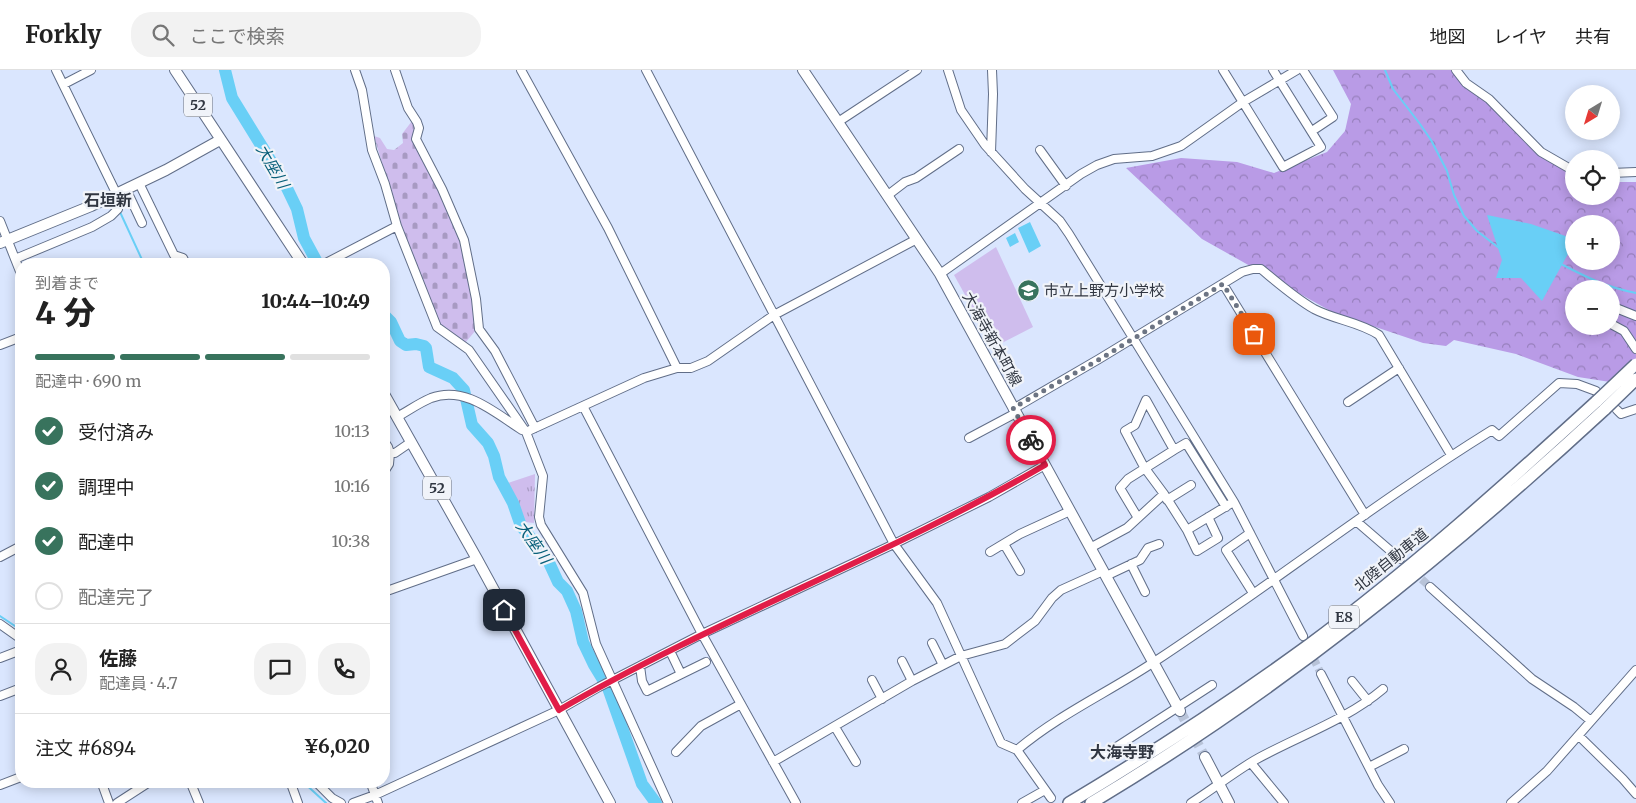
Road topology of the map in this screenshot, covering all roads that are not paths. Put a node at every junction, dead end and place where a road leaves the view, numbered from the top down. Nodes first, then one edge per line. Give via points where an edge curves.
1 (56, 70) edge
2 (91, 70) edge
3 (175, 70) edge
4 (355, 70) edge
5 (395, 70) edge
6 (521, 70) edge
7 (646, 70) edge
8 (803, 70) edge
9 (916, 70) edge
10 (948, 70) edge
11 (992, 70) edge
12 (1223, 70) edge
13 (1273, 70) edge
14 (1297, 70) edge
15 (1303, 70) edge
16 (1456, 70) edge
17 (1279, 80) junction
18 (64, 84) junction
19 (1243, 102) junction
20 (838, 122) junction
21 (1312, 131) junction
22 (220, 140) junction
23 (959, 148) dead end
24 (1040, 150) dead end
25 (991, 152) junction
26 (1565, 166) edge
27 (1636, 172) edge
28 (1620, 173) edge
29 (139, 183) junction
30 (1066, 186) junction
31 (121, 191) junction
32 (888, 195) junction
33 (1042, 204) junction
34 (0, 221) edge
35 (142, 223) dead end
36 (397, 226) junction
37 (917, 239) junction
38 (4, 241) edge
39 (17, 258) edge
40 (183, 258) edge
41 (299, 258) edge
42 (336, 258) edge
43 (15, 259) edge
44 (940, 274) junction
45 (1223, 284) junction
46 (1620, 310) edge
47 (774, 315) junction
48 (1636, 316) edge
49 (1620, 329) edge
50 (1134, 338) junction
51 (15, 339) edge
52 (0, 345) edge
53 (1636, 349) edge
54 (1636, 364) edge
55 (677, 368) junction
56 (1399, 368) junction
57 (1636, 379) edge
58 (1599, 400) junction
59 (1348, 402) dead end
60 (390, 405) edge
61 (583, 406) junction
62 (1617, 410) dead end
63 (1636, 410) edge
64 (1015, 411) junction
65 (397, 417) junction
66 (535, 428) junction
67 (526, 432) junction
68 (969, 438) dead end
69 (411, 442) junction
70 (1174, 450) junction
71 (390, 453) edge
72 (1452, 455) junction
73 (1045, 465) junction
74 (1144, 467) junction
75 (1191, 485) dead end
76 (1165, 497) junction
77 (1234, 502) junction
78 (1226, 507) junction
79 (1070, 511) junction
80 (1365, 515) junction
81 (1208, 517) junction
82 (1138, 518) junction
83 (1356, 521) junction
84 (1187, 530) junction
85 (1250, 533) junction
86 (894, 544) junction
87 (1004, 544) junction
88 (1159, 544) dead end
89 (1090, 548) junction
90 (15, 549) edge
91 (990, 552) dead end
92 (0, 557) edge
93 (477, 559) junction
94 (1400, 559) dead end
95 (1131, 564) junction
96 (1020, 571) dead end
97 (1104, 574) junction
98 (1273, 580) junction
99 (1430, 587) tunnel mouth
100 (390, 590) edge
101 (1146, 592) dead end
102 (1253, 593) junction
103 (0, 624) edge
104 (702, 634) junction
105 (15, 635) edge
106 (1303, 636) tunnel mouth
107 (932, 643) dead end
108 (670, 651) junction
109 (15, 652) edge
110 (962, 656) junction
111 (0, 658) edge
112 (902, 661) dead end
113 (706, 662) dead end
114 (1154, 663) junction
115 (943, 665) junction
116 (640, 666) junction
117 (1636, 670) edge
118 (681, 674) junction
119 (1320, 674) tunnel mouth
120 (614, 680) junction
121 (872, 680) dead end
122 (912, 681) junction
123 (1352, 681) dead end
124 (1212, 685) dead end
125 (1383, 689) dead end
126 (15, 690) edge
127 (0, 696) edge
128 (882, 698) junction
129 (1368, 701) junction
130 (741, 704) junction
131 (559, 710) junction
132 (1179, 710) junction
133 (1342, 717) junction
134 (1591, 721) junction
135 (835, 727) junction
136 (1579, 736) junction
137 (1404, 749) dead end
138 (1017, 750) junction
139 (676, 752) dead end
140 (1104, 755) dead end
141 (1205, 757) tunnel mouth
142 (773, 762) junction
143 (856, 762) dead end
144 (1251, 763) junction
145 (1368, 767) junction
146 (15, 779) edge
147 (0, 785) edge
148 (1219, 785) junction
149 (104, 788) edge
150 (140, 788) edge
151 (193, 788) edge
152 (293, 788) edge
153 (321, 788) edge
154 (372, 788) edge
155 (1045, 790) junction
156 (1636, 794) edge
157 (375, 795) junction
158 (1051, 798) dead end
159 (109, 803) edge
160 (117, 803) edge
161 (199, 803) edge
162 (298, 803) edge
163 (341, 803) edge
164 (353, 803) edge
165 (378, 803) edge
166 (610, 803) edge
167 (668, 803) edge
168 (796, 803) edge
169 (1022, 803) edge
170 (1069, 803) edge
171 (1091, 803) edge
172 (1191, 803) edge
173 (1229, 803) edge
174 (1284, 803) edge
175 (1390, 803) edge
176 (1511, 803) edge

1 - 18 street
2 - 18 street
3 - 22 main road, 52
4 - 36 street via 362,90 372,150
5 - 66 street via 408,108 419,128 416,139 464,240 479,329 495,351
6 - 55 street via 608,228
7 - 47 street
8 - 20 main road, 大海寺新本町線
9 - 20 street
10 - 25 street via 962,110
11 - 25 street
12 - 19 street
13 - 17 street
14 - 17 street
15 - 21 street via 1333,117
16 - 26 street via 1541,152
17 - 19 street
17 - 21 street
18 - 31 street
19 - 21 street via 1284,167 1321,146
19 - 30 street via 1181,146 1152,156 1114,159 1097,165
20 - 32 main road, 大海寺新本町線
22 - 29 main road
22 - 41 main road, 52
23 - 32 street
24 - 30 street
25 - 33 street
27 - 28 street
29 - 31 main road
29 - 40 street via 174,255
30 - 33 street
31 - 35 street
31 - 38 main road
31 - 39 street via 118,209 111,216
32 - 37 main road, 大海寺新本町線
33 - 44 street
33 - 50 street via 1060,221
34 - 38 street
36 - 42 street
36 - 67 street via 437,327 469,350
37 - 44 main road, 大海寺新本町線
37 - 47 street
38 - 43 street
44 - 64 main road, 大海寺新本町線
45 - 50 street
45 - 56 street via 1242,272 1261,269 1315,309 1379,335
45 - 80 street
46 - 48 street
47 - 55 street via 708,361 691,368
47 - 86 street
49 - 53 street
50 - 64 street
50 - 77 street
51 - 52 street
54 - 58 highway, 北陸自動車道 / E8, bridge
55 - 61 street via 644,378
56 - 59 street
56 - 72 street
57 - 58 highway, 北陸自動車道 / E8, bridge
58 - 72 street via 1576,384 1559,383 1499,436 1492,430
58 - 170 highway, 北陸自動車道 / E8 via 1458,525 1310,644 1214,712
58 - 171 highway, 北陸自動車道 / E8 via 1466,533 1365,616 1217,723
60 - 65 main road, 52
61 - 66 street
61 - 104 street
62 - 63 street via 1621,414
64 - 68 street
64 - 73 main road, 大海寺新本町線
65 - 67 street via 431,398 452,395 474,399
65 - 69 main road, 52
66 - 67 street
67 - 120 street via 543,476 541,525 583,593 596,644
69 - 71 street
69 - 93 main road, 52
70 - 74 street
70 - 74 street via 1146,400 1135,425 1125,431
70 - 78 street via 1186,443
72 - 80 street
73 - 79 main road, 大海寺新本町線
73 - 86 street
74 - 76 street
74 - 82 street via 1120,488
75 - 76 street
76 - 82 street
76 - 84 street
77 - 78 street
77 - 85 street
78 - 81 street
79 - 87 street
79 - 89 main road, 大海寺新本町線
80 - 83 street
81 - 84 street
81 - 84 street via 1218,538 1197,551
82 - 89 street via 1127,528
83 - 94 street
83 - 98 street
85 - 98 street
85 - 102 street via 1226,550
86 - 104 street
86 - 110 street via 937,603
87 - 91 street
87 - 96 street
88 - 95 street via 1148,548 1140,560
89 - 97 main road, 大海寺新本町線
90 - 92 street
93 - 100 street
93 - 131 main road, 52
95 - 97 street
95 - 101 street
97 - 110 street via 1061,590 1036,621 1005,644
97 - 114 main road, 大海寺新本町線
98 - 102 street
98 - 106 street
99 - 134 street via 1532,679
102 - 114 street
103 - 105 street
104 - 108 street
104 - 130 street
107 - 115 street
108 - 116 street
108 - 118 street
109 - 111 street
110 - 115 street
110 - 138 street via 1001,743
112 - 122 street
113 - 118 street
114 - 132 main road, 大海寺新本町線
114 - 138 street via 1064,716
115 - 122 street
116 - 118 street via 646,691
116 - 120 street
117 - 134 street
119 - 133 street
120 - 131 street
120 - 167 street
121 - 128 street
122 - 128 street
123 - 129 street
124 - 132 street
125 - 129 street
126 - 127 street
128 - 135 street
129 - 133 street
130 - 139 street via 701,726
130 - 142 street
131 - 157 street
131 - 166 main road, 52
132 - 140 street
133 - 144 street
133 - 145 street
134 - 136 street
135 - 142 street
135 - 143 street
136 - 156 street
136 - 176 street
137 - 145 street
138 - 155 street
141 - 148 main road
142 - 168 street
144 - 148 street
144 - 174 street
145 - 175 street
146 - 147 street
148 - 172 street
148 - 173 main road
149 - 159 street
150 - 160 street
151 - 161 street
152 - 162 street
153 - 163 street
154 - 157 street
155 - 158 street
155 - 169 street
157 - 164 street
157 - 165 street

